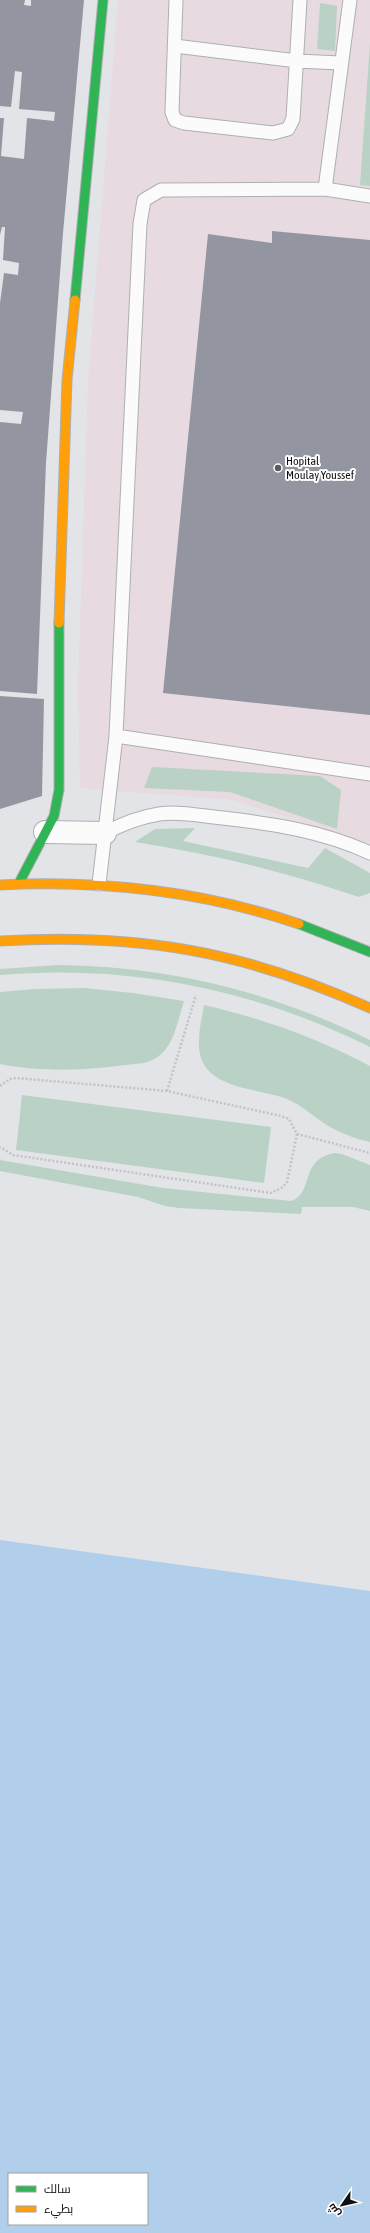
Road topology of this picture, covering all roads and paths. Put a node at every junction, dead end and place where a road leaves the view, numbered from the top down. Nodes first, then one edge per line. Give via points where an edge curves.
1 (103, 0) edge
2 (176, 0) edge
3 (300, 0) edge
4 (350, 0) edge
5 (175, 46) junction
6 (297, 61) junction
7 (340, 64) junction
8 (325, 189) junction
9 (370, 196) edge
10 (116, 736) junction
11 (370, 774) edge
12 (45, 832) junction
13 (104, 833) junction
14 (370, 852) edge
15 (20, 883) junction
16 (99, 884) junction
17 (0, 885) edge
18 (0, 941) edge
19 (370, 952) edge
20 (196, 995) dead end
21 (370, 1008) edge
22 (0, 1086) edge
23 (167, 1091) junction
24 (297, 1134) junction
25 (0, 1146) edge
26 (370, 1153) edge

1 - 12 street via 67,380 59,604 59,790 54,816
2 - 5 lane
3 - 6 lane
4 - 7 lane
5 - 6 lane
5 - 6 lane via 172,112 175,120 184,123 273,133 288,129 293,119
6 - 7 lane
7 - 8 lane
8 - 9 lane
8 - 10 lane via 161,190 144,200 140,224
10 - 11 lane
10 - 13 lane
12 - 13 street
12 - 15 street
13 - 14 lane via 141,818 180,813 287,827 341,841
13 - 16 lane
15 - 16 street
15 - 17 street
16 - 19 street via 180,894 239,906 298,924
18 - 21 street via 40,937 87,937 133,939 179,946 269,968
20 - 23 path
22 - 23 path via 16,1078
23 - 24 path via 281,1116 289,1119
24 - 25 path via 287,1182 271,1193 13,1155
24 - 26 path

